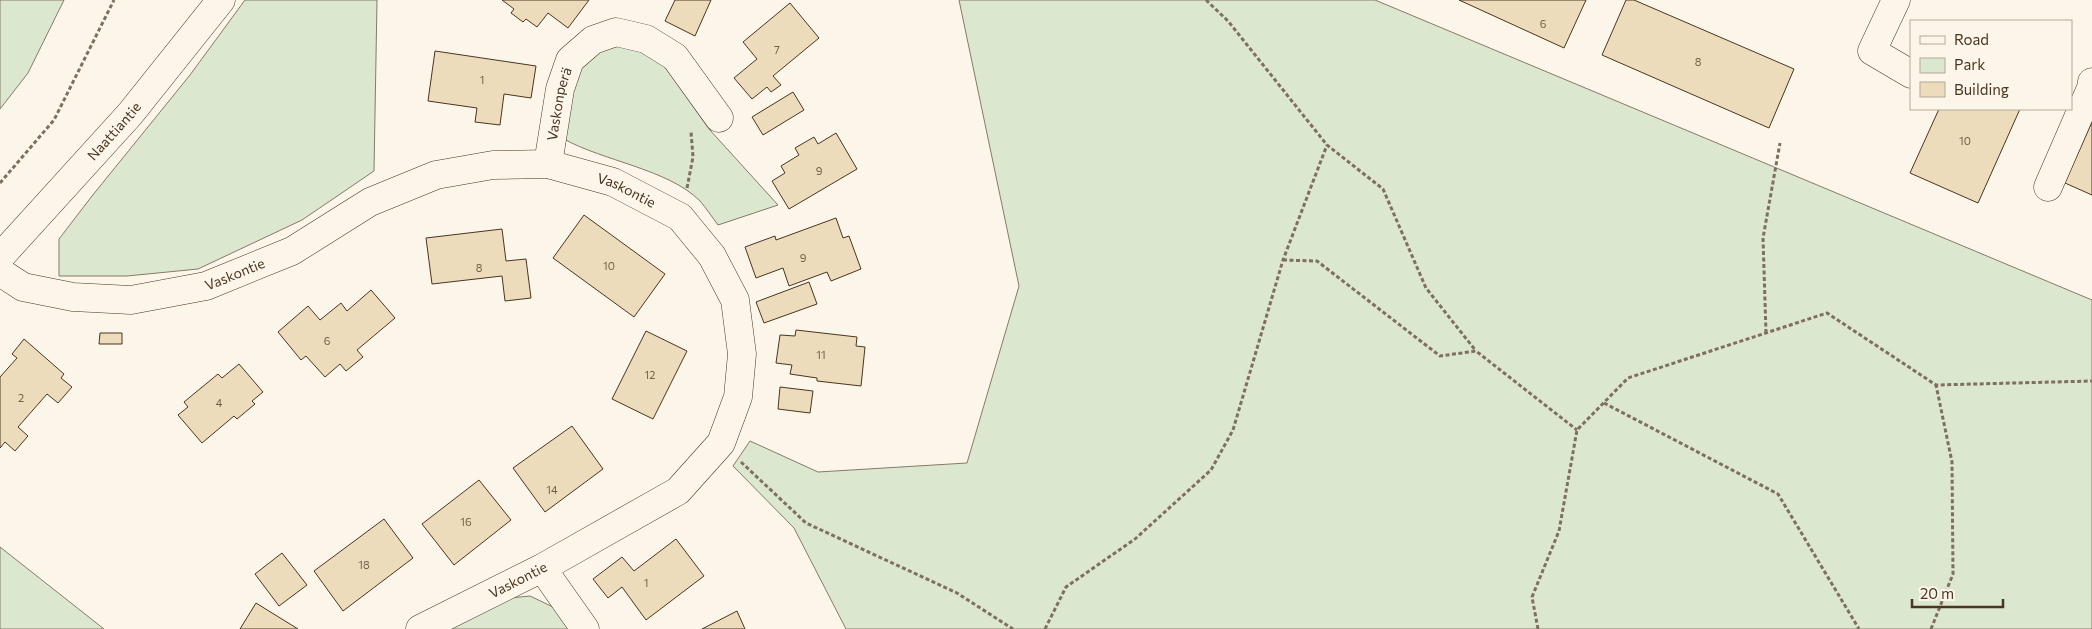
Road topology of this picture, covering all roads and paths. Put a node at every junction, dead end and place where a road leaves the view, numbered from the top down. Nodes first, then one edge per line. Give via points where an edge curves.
1 (114, 0) edge
2 (221, 0) edge
3 (1206, 0) edge
4 (1896, 0) edge
5 (1910, 73) edge
6 (2092, 82) edge
7 (2092, 88) edge
8 (719, 118) dead end
9 (691, 130) dead end
10 (1780, 143) dead end
11 (1327, 145) junction
12 (548, 164) junction
13 (0, 183) edge
14 (2048, 187) dead end
15 (680, 217) junction
16 (0, 257) edge
17 (1283, 260) junction
18 (0, 272) edge
19 (1766, 333) junction
20 (1476, 351) junction
21 (2092, 381) edge
22 (1936, 385) junction
23 (1604, 403) junction
24 (1578, 430) junction
25 (721, 443) junction
26 (542, 568) junction
27 (420, 629) edge
28 (585, 629) edge
29 (1013, 629) edge
30 (1045, 629) edge
31 (1538, 629) edge
32 (1859, 629) edge
33 (1931, 629) edge

1 - 13 path via 54,120
2 - 16 street, Naattiantie via 130,114
3 - 11 path via 1228,21
4 - 5 street via 1872,51
6 - 7 street
7 - 14 street
8 - 12 street, Vaskonperä via 675,57 646,39 616,32 593,40 570,60 560,89
9 - 15 path via 693,158
10 - 19 path via 1763,238
11 - 17 path
11 - 20 path via 1383,189 1426,288
12 - 15 street, Vaskontie via 613,182
12 - 18 street, Vaskontie via 493,165 436,175 370,202 292,251 206,286 131,300 73,298 23,287
15 - 25 street, Vaskontie via 712,256 735,300 742,354 738,397
17 - 20 path via 1317,261 1440,356
17 - 30 path via 1232,430 1211,470 1135,539 1066,587
19 - 22 path via 1828,313
19 - 23 path via 1628,378
20 - 24 path
21 - 22 path
22 - 33 path via 1952,462 1952,574
23 - 24 path
23 - 32 path via 1778,494
24 - 31 path via 1559,531 1532,597
25 - 26 street, Vaskontie via 678,491
25 - 29 path via 806,523 957,594
26 - 27 street, Vaskontie
26 - 28 street

